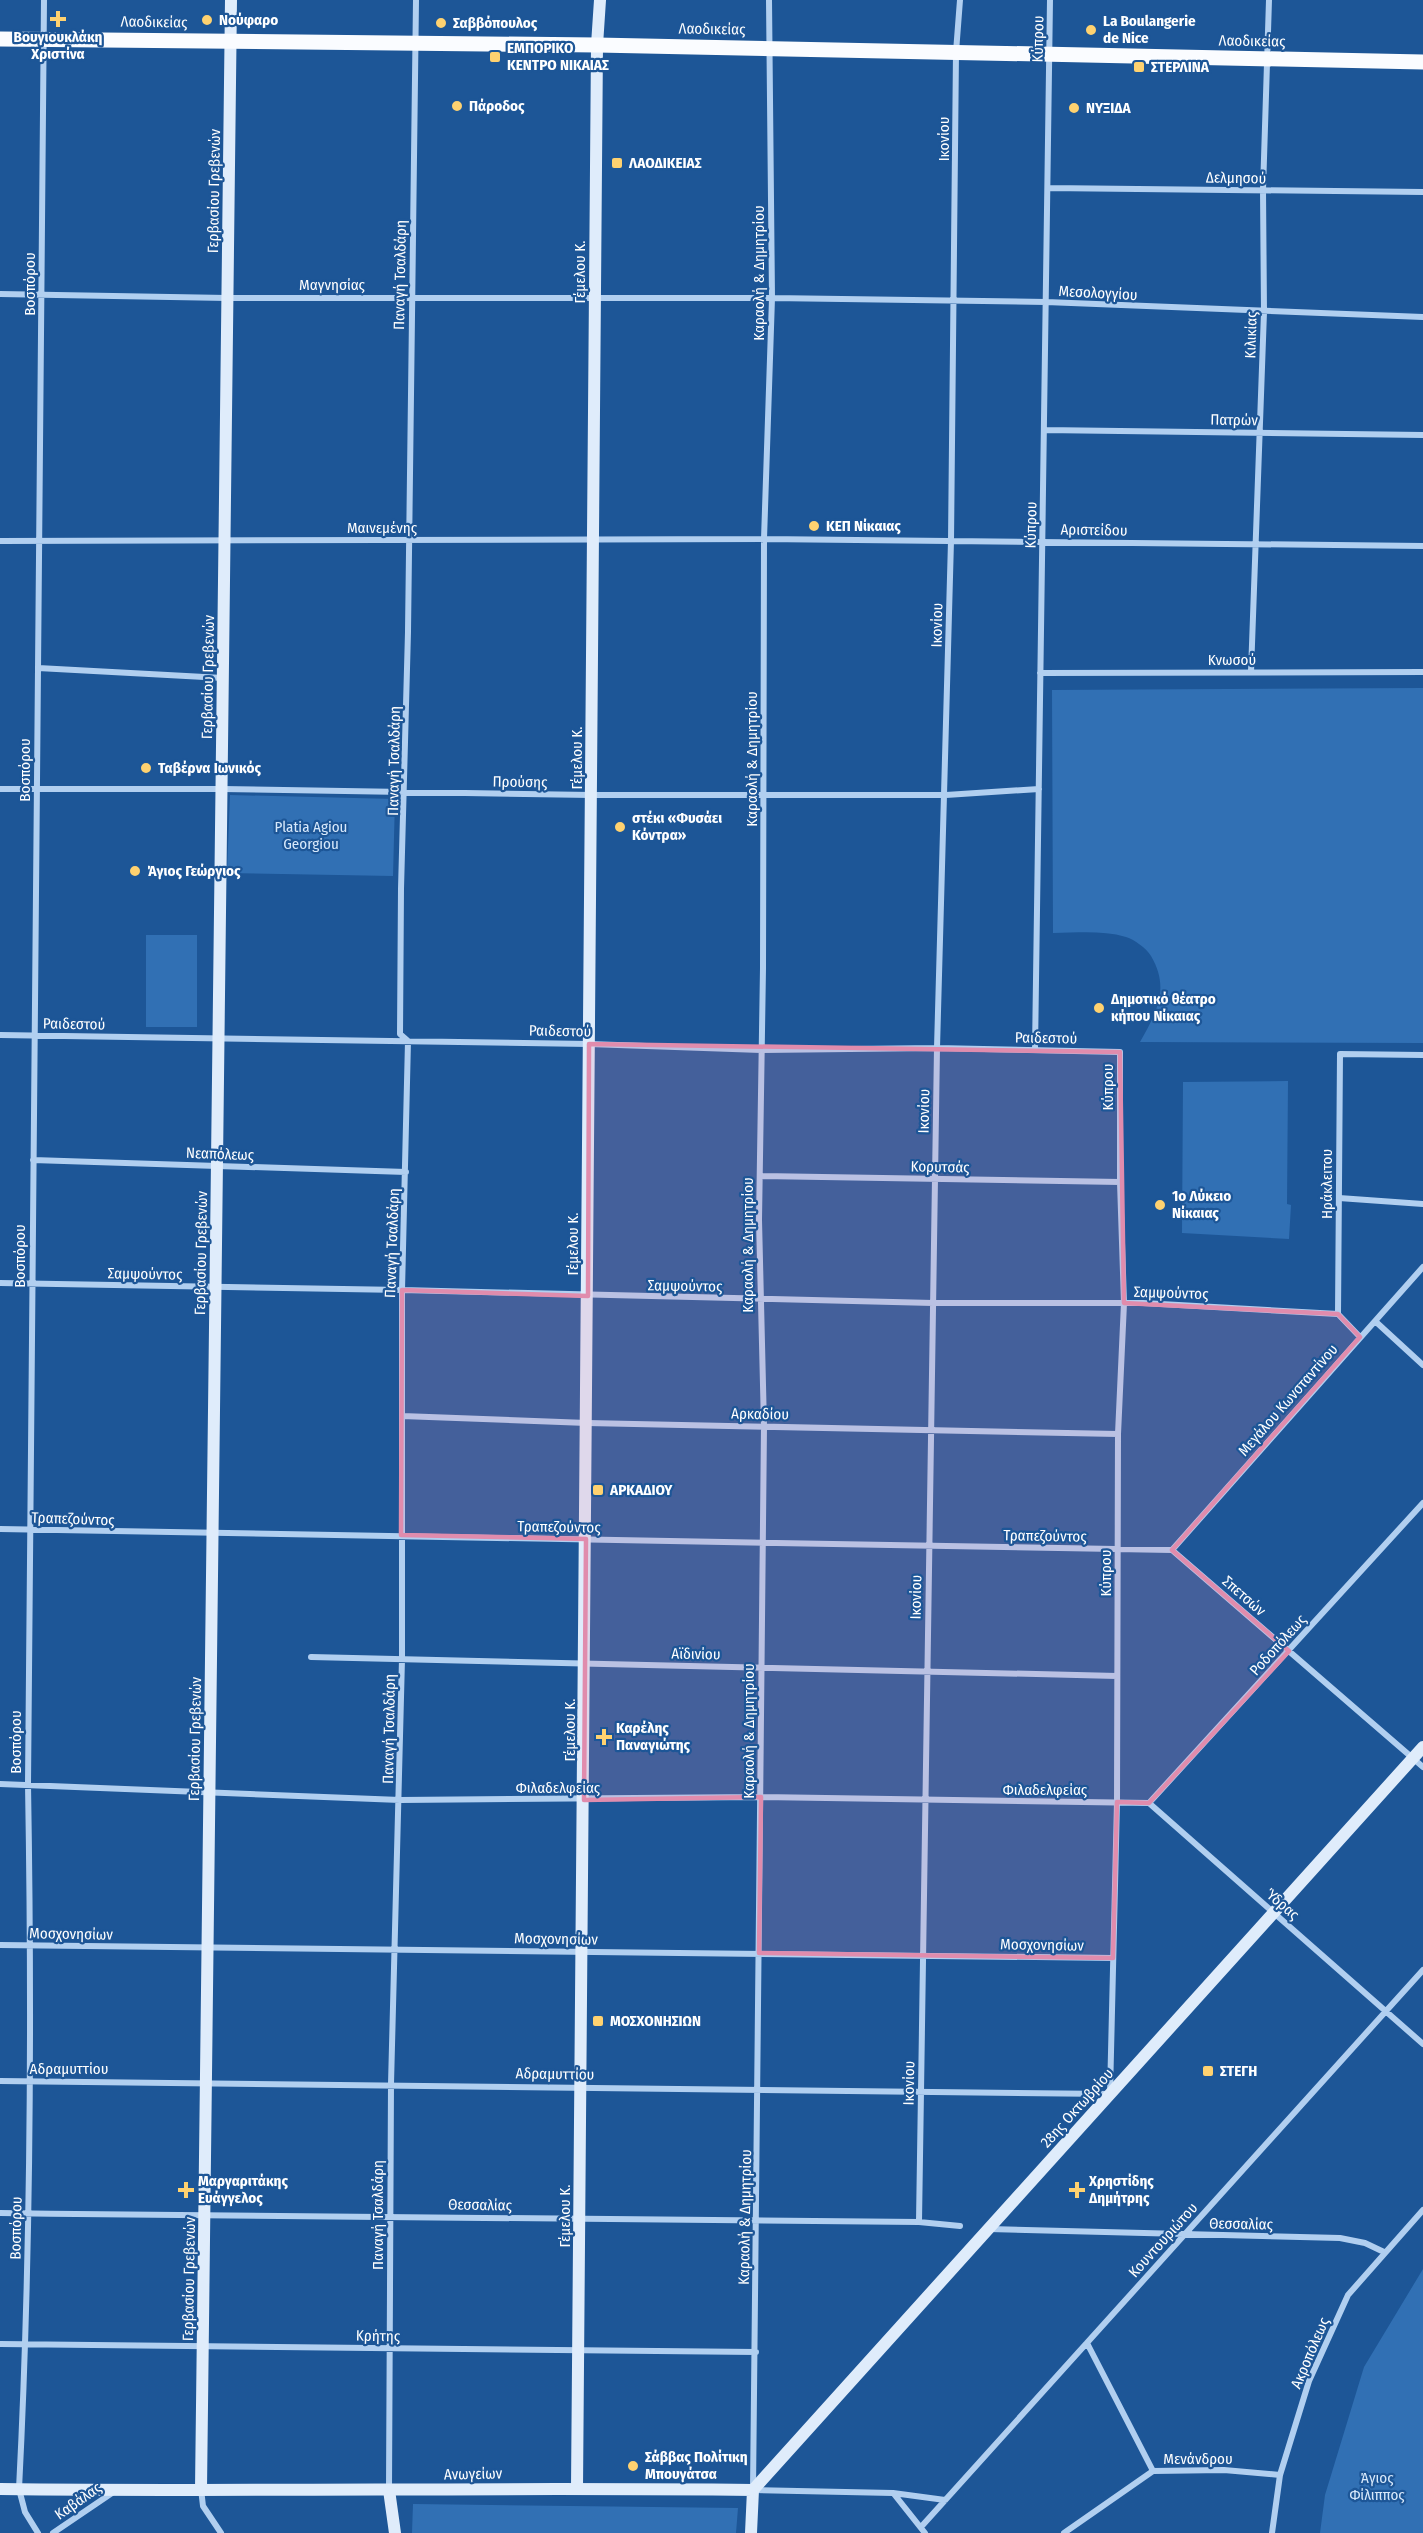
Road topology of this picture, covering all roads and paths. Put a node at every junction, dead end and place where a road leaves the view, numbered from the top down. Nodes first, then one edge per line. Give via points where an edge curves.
1 (44, 0) edge
2 (231, 0) edge
3 (416, 0) edge
4 (600, 0) edge
5 (769, 0) edge
6 (960, 0) edge
7 (1050, 0) edge
8 (1269, 0) edge
9 (0, 39) edge
10 (44, 39) junction
11 (231, 41) junction
12 (416, 43) junction
13 (597, 45) junction
14 (768, 49) junction
15 (956, 52) junction
16 (1050, 55) junction
17 (1266, 59) junction
18 (1423, 62) edge
19 (1048, 188) junction
20 (1263, 190) junction
21 (1423, 192) edge
22 (0, 294) edge
23 (41, 294) junction
24 (227, 297) junction
25 (412, 297) junction
26 (595, 298) junction
27 (772, 298) junction
28 (955, 301) junction
29 (1046, 302) junction
30 (1264, 312) junction
31 (1423, 317) edge
32 (1044, 430) junction
33 (1258, 432) junction
34 (1423, 435) edge
35 (764, 539) junction
36 (225, 540) junction
37 (593, 540) junction
38 (0, 541) edge
39 (39, 541) junction
40 (409, 541) junction
41 (951, 541) junction
42 (1042, 542) junction
43 (1254, 544) junction
44 (1423, 546) edge
45 (38, 668) junction
46 (1251, 672) junction
47 (1423, 672) edge
48 (1040, 673) junction
49 (223, 678) junction
50 (0, 789) edge
51 (37, 789) junction
52 (222, 789) junction
53 (1039, 789) junction
54 (405, 792) junction
55 (764, 794) junction
56 (591, 795) junction
57 (946, 795) junction
58 (0, 1035) edge
59 (34, 1036) junction
60 (219, 1038) junction
61 (408, 1041) junction
62 (590, 1044) junction
63 (937, 1048) junction
64 (761, 1050) junction
65 (1035, 1050) junction
66 (1120, 1052) joint
67 (1423, 1055) edge
68 (33, 1160) junction
69 (217, 1166) junction
70 (406, 1172) junction
71 (760, 1176) junction
72 (935, 1179) junction
73 (1120, 1182) junction
74 (1340, 1198) junction
75 (1423, 1204) edge
76 (1423, 1267) edge
77 (0, 1283) edge
78 (32, 1284) junction
79 (216, 1288) junction
80 (402, 1290) junction
81 (588, 1296) junction
82 (759, 1299) junction
83 (1124, 1303) junction
84 (933, 1304) junction
85 (1338, 1314) junction
86 (1375, 1321) junction
87 (1360, 1336) junction
88 (1423, 1365) edge
89 (402, 1416) junction
90 (587, 1423) junction
91 (764, 1426) junction
92 (931, 1429) junction
93 (1118, 1434) junction
94 (1423, 1503) edge
95 (0, 1529) edge
96 (30, 1529) junction
97 (213, 1534) junction
98 (401, 1535) junction
99 (586, 1539) junction
100 (763, 1543) junction
101 (929, 1546) junction
102 (1118, 1549) junction
103 (1172, 1550) junction
104 (1289, 1651) junction
105 (311, 1657) dead end
106 (402, 1659) junction
107 (585, 1663) junction
108 (762, 1667) junction
109 (927, 1671) junction
110 (1117, 1676) junction
111 (1423, 1747) edge
112 (1413, 1758) junction
113 (1423, 1767) edge
114 (0, 1784) edge
115 (28, 1784) junction
116 (210, 1794) junction
117 (761, 1797) junction
118 (400, 1800) junction
119 (584, 1800) junction
120 (925, 1801) junction
121 (1117, 1802) junction
122 (1149, 1803) junction
123 (1274, 1913) junction
124 (0, 1945) edge
125 (31, 1946) junction
126 (208, 1948) junction
127 (395, 1949) junction
128 (582, 1951) junction
129 (759, 1953) junction
130 (923, 1956) junction
131 (1113, 1958) junction
132 (1423, 1971) edge
133 (1386, 2012) junction
134 (1423, 2044) edge
135 (0, 2080) edge
136 (30, 2081) junction
137 (206, 2082) junction
138 (391, 2084) junction
139 (580, 2087) junction
140 (758, 2089) junction
141 (921, 2091) junction
142 (1110, 2094) junction
143 (1423, 2210) edge
144 (0, 2213) edge
145 (28, 2213) junction
146 (390, 2216) junction
147 (205, 2217) junction
148 (580, 2218) junction
149 (757, 2220) junction
150 (919, 2222) junction
151 (960, 2226) dead end
152 (988, 2229) junction
153 (1184, 2235) junction
154 (1384, 2252) junction
155 (1087, 2343) junction
156 (0, 2344) edge
157 (26, 2344) junction
158 (203, 2346) junction
159 (389, 2348) junction
160 (579, 2350) junction
161 (756, 2352) junction
162 (1153, 2471) junction
163 (1280, 2475) junction
164 (578, 2488) junction
165 (0, 2489) edge
166 (20, 2489) junction
167 (117, 2489) junction
168 (201, 2489) junction
169 (389, 2490) junction
170 (753, 2490) junction
171 (893, 2493) junction
172 (945, 2499) junction
173 (921, 2527) junction
174 (38, 2533) edge
175 (53, 2533) edge
176 (221, 2533) edge
177 (395, 2533) edge
178 (751, 2533) edge
179 (925, 2533) edge
180 (1064, 2533) edge
181 (1272, 2533) edge

1 - 10 street, Βοσπόρου
2 - 11 main road, Γερβασίου Γρεβενών
3 - 12 street, Παναγή Τσαλδάρη
4 - 13 main road, Γέμελου Κ.
5 - 14 street, Καραολή & Δημητρίου
6 - 15 street, Ικονίου
7 - 16 street, Κύπρου
8 - 17 street, Κιλικίας
9 - 10 main road, Λαοδικείας
10 - 11 main road, Λαοδικείας
10 - 23 street, Βοσπόρου
11 - 12 main road, Λαοδικείας
11 - 24 main road, Γερβασίου Γρεβενών
12 - 13 main road, Λαοδικείας
12 - 25 street, Παναγή Τσαλδάρη
13 - 14 main road, Λαοδικείας
13 - 26 main road, Γέμελου Κ.
14 - 15 main road, Λαοδικείας
14 - 27 street, Καραολή & Δημητρίου
15 - 16 main road, Λαοδικείας
15 - 28 street, Ικονίου
16 - 17 main road, Λαοδικείας
16 - 19 street, Κύπρου
17 - 18 main road, Λαοδικείας
17 - 20 street, Κιλικίας
19 - 20 street, Δελμησού
19 - 29 street, Κύπρου
20 - 21 street, Δελμησού
20 - 30 street, Κιλικίας
22 - 23 street, Μαγνησίας
23 - 24 street, Μαγνησίας
23 - 39 street, Βοσπόρου
24 - 25 street, Μαγνησίας
24 - 36 main road, Γερβασίου Γρεβενών
25 - 26 street, Μαγνησίας
25 - 40 street, Παναγή Τσαλδάρη
26 - 27 street, Μαγνησίας
26 - 37 main road, Γέμελου Κ.
27 - 28 street, Μεσολογγίου
27 - 35 street, Καραολή & Δημητρίου
28 - 29 street, Μεσολογγίου
28 - 41 street, Ικονίου
29 - 30 street, Μεσολογγίου
29 - 32 street, Κύπρου
30 - 31 street, Μεσολογγίου
30 - 33 street, Κιλικίας
32 - 33 street, Πατρών
32 - 42 street, Κύπρου
33 - 34 street, Πατρών
33 - 43 street, Κιλικίας
35 - 37 street, Μαινεμένης
35 - 41 street, Αριστείδου
35 - 55 street, Καραολή & Δημητρίου
36 - 39 street, Μαινεμένης
36 - 40 street, Μαινεμένης
36 - 49 main road, Γερβασίου Γρεβενών
37 - 40 street, Μαινεμένης
37 - 56 main road, Γέμελου Κ.
38 - 39 street, Μαινεμένης
39 - 45 street, Βοσπόρου
40 - 54 street, Παναγή Τσαλδάρη
41 - 42 street, Αριστείδου
41 - 57 street, Ικονίου
42 - 43 street, Αριστείδου
42 - 48 street, Κύπρου
43 - 44 street, Αριστείδου
43 - 46 street, Κιλικίας
45 - 49 street
45 - 51 street, Βοσπόρου
46 - 47 street, Κνωσού
46 - 48 street, Κνωσού
48 - 53 street, Κύπρου
49 - 52 main road, Γερβασίου Γρεβενών
50 - 51 street, Προύσης
51 - 52 street, Προύσης
51 - 59 street, Βοσπόρου
52 - 54 street, Προύσης
52 - 60 main road, Γερβασίου Γρεβενών
53 - 57 street, Προύσης
53 - 65 street, Κύπρου
54 - 56 street, Προύσης
54 - 61 street, Παναγή Τσαλδάρη via 400,1034
55 - 56 street, Προύσης
55 - 57 street, Προύσης
55 - 64 street, Καραολή & Δημητρίου
56 - 62 main road, Γέμελου Κ.
57 - 63 street, Ικονίου
58 - 59 street, Ραιδεστού
59 - 60 street, Ραιδεστού
59 - 68 street, Βοσπόρου
60 - 61 street, Ραιδεστού
60 - 69 main road, Γερβασίου Γρεβενών
61 - 62 street, Ραιδεστού
61 - 70 street, Παναγή Τσαλδάρη
62 - 64 street, Ραιδεστού
62 - 81 main road, Γέμελου Κ.
63 - 64 street, Ραιδεστού
63 - 65 street, Ραιδεστού
63 - 72 street, Ικονίου
64 - 71 street, Καραολή & Δημητρίου
65 - 66 street, Ραιδεστού
66 - 73 street, Κύπρου
67 - 74 street, Ηράκλειτου via 1340,1054
68 - 69 street, Νεαπόλεως
68 - 78 street, Βοσπόρου
69 - 70 street, Νεαπόλεως
69 - 79 main road, Γερβασίου Γρεβενών
70 - 80 street, Παναγή Τσαλδάρη
71 - 72 street, Κορυτσάς
71 - 82 street, Καραολή & Δημητρίου
72 - 73 street, Κορυτσάς
72 - 84 street, Ικονίου
73 - 83 street, Κύπρου
74 - 75 street
74 - 85 street, Ηράκλειτου
76 - 86 street, Μεγάλου Κωνσταντίνου
77 - 78 street, Σαμψούντος
78 - 79 street, Σαμψούντος
78 - 96 street, Βοσπόρου
79 - 80 street, Σαμψούντος
79 - 97 main road, Γερβασίου Γρεβενών
80 - 81 street, Σαμψούντος
80 - 89 street, Παναγή Τσαλδάρη
81 - 82 street, Σαμψούντος
81 - 90 main road, Γέμελου Κ.
82 - 84 street, Σαμψούντος
82 - 91 street, Καραολή & Δημητρίου
83 - 84 street, Σαμψούντος
83 - 85 street, Σαμψούντος
83 - 93 street, Κύπρου
84 - 92 street, Ικονίου
85 - 87 street
86 - 87 street, Μεγάλου Κωνσταντίνου
86 - 88 street
87 - 103 street, Μεγάλου Κωνσταντίνου
89 - 90 street, Αρκαδίου
89 - 98 street, Παναγή Τσαλδάρη
90 - 91 street, Αρκαδίου
90 - 99 main road, Γέμελου Κ.
91 - 92 street, Αρκαδίου
91 - 100 street, Καραολή & Δημητρίου
92 - 93 street, Αρκαδίου
92 - 101 street, Ικονίου
93 - 102 street, Κύπρου
94 - 104 street, Ροδοπόλεως
95 - 96 street, Τραπεζούντος
96 - 97 street, Τραπεζούντος
96 - 115 street, Βοσπόρου
97 - 98 street, Τραπεζούντος
97 - 116 main road, Γερβασίου Γρεβενών
98 - 99 street, Τραπεζούντος
98 - 106 street, Παναγή Τσαλδάρη
99 - 100 street, Τραπεζούντος
99 - 107 main road, Γέμελου Κ.
100 - 101 street, Τραπεζούντος
100 - 108 street, Καραολή & Δημητρίου
101 - 102 street, Τραπεζούντος
101 - 109 street, Ικονίου
102 - 103 street
102 - 110 street, Κύπρου
103 - 104 street, Σπετσών
104 - 112 street, Σπετσών
104 - 122 street, Ροδοπόλεως
105 - 106 street, Αϊδινίου
106 - 107 street, Αϊδινίου
106 - 118 street, Παναγή Τσαλδάρη
107 - 108 street, Αϊδινίου
107 - 119 main road, Γέμελου Κ.
108 - 109 street, Αϊδινίου
108 - 117 street, Καραολή & Δημητρίου
109 - 110 street, Αϊδινίου
109 - 120 street, Ικονίου
110 - 121 street, Κύπρου
111 - 112 main road, 28ης Οκτωβρίου
112 - 113 street, Σπετσών
112 - 123 main road, 28ης Οκτωβρίου
114 - 115 street, Φιλαδελφείας
115 - 116 street, Φιλαδελφείας
115 - 125 street, Βοσπόρου
116 - 118 street, Φιλαδελφείας
116 - 126 main road, Γερβασίου Γρεβενών
117 - 119 street, Φιλαδελφείας
117 - 120 street, Φιλαδελφείας
117 - 129 street, Καραολή & Δημητρίου
118 - 119 street, Φιλαδελφείας
118 - 127 street, Παναγή Τσαλδάρη
119 - 128 main road, Γέμελου Κ.
120 - 121 street, Φιλαδελφείας
120 - 130 street, Ικονίου
121 - 122 street
121 - 131 street, Κύπρου
122 - 123 street, Ύδρας
123 - 133 street, Ύδρας
123 - 142 main road, 28ης Οκτωβρίου
124 - 125 street, Μοσχονησίων
125 - 126 street, Μοσχονησίων
125 - 136 street, Βοσπόρου
126 - 127 street, Μοσχονησίων
126 - 137 main road, Γερβασίου Γρεβενών
127 - 128 street, Μοσχονησίων
127 - 138 street, Παναγή Τσαλδάρη
128 - 129 street, Μοσχονησίων
128 - 139 main road, Γέμελου Κ.
129 - 130 street, Μοσχονησίων
129 - 140 street, Καραολή & Δημητρίου
130 - 131 street, Μοσχονησίων
130 - 141 street, Ικονίου
131 - 142 street, Κύπρου
132 - 133 street, Κουντουριώτου
133 - 134 street, Ύδρας
133 - 153 street, Κουντουριώτου
135 - 136 street, Αδραμυττίου
136 - 137 street, Αδραμυττίου
136 - 145 street, Βοσπόρου
137 - 138 street, Αδραμυττίου
137 - 147 main road, Γερβασίου Γρεβενών
138 - 139 street, Αδραμυττίου
138 - 146 street, Παναγή Τσαλδάρη
139 - 140 street, Αδραμυττίου
139 - 148 main road, Γέμελου Κ.
140 - 141 street, Αδραμυττίου
140 - 149 street, Καραολή & Δημητρίου
141 - 142 street, Αδραμυττίου
141 - 150 street, Ικονίου
142 - 152 main road, 28ης Οκτωβρίου
143 - 154 street, Ακροπόλεως
144 - 145 street, Θεσσαλίας
145 - 147 street, Θεσσαλίας
145 - 157 street, Βοσπόρου
146 - 147 street, Θεσσαλίας
146 - 148 street, Θεσσαλίας
146 - 159 street, Παναγή Τσαλδάρη
147 - 158 main road, Γερβασίου Γρεβενών
148 - 149 street, Θεσσαλίας
148 - 160 main road, Γέμελου Κ.
149 - 150 street, Θεσσαλίας
149 - 161 street, Καραολή & Δημητρίου
150 - 151 street, Θεσσαλίας
152 - 153 street, Θεσσαλίας
152 - 170 main road, 28ης Οκτωβρίου
153 - 154 street, Θεσσαλίας via 1340,2238
153 - 155 street, Κουντουριώτου
154 - 163 street, Ακροπόλεως via 1348,2295 1309,2381
155 - 162 street
155 - 172 street, Κουντουριώτου
156 - 157 street, Κρήτης
157 - 158 street, Κρήτης
157 - 166 street, Βοσπόρου
158 - 159 street, Κρήτης
158 - 168 main road, Γερβασίου Γρεβενών
159 - 160 street, Κρήτης
159 - 169 street, Παναγή Τσαλδάρη
160 - 161 street, Κρήτης
160 - 164 main road, Γέμελου Κ.
161 - 170 street, Καραολή & Δημητρίου
162 - 163 street, Μενάνδρου via 1224,2470
162 - 180 street, Μενάνδρου
163 - 181 street, Ακροπόλεως
164 - 169 main road, Ανωγείων
164 - 170 main road, Ανωγείων
165 - 166 main road, Ανωγείων
166 - 167 main road, Ανωγείων
166 - 174 street, Βοσπόρου via 25,2512
167 - 168 main road, Ανωγείων
167 - 175 street, Καβάλας
168 - 169 main road, Ανωγείων
168 - 176 street, Γερβασίου Γρεβενών via 203,2506
169 - 177 main road
170 - 171 street, Ανωγείων
170 - 178 main road
171 - 172 street, Ανωγείων
171 - 173 street
172 - 173 street, Κουντουριώτου
173 - 179 street

